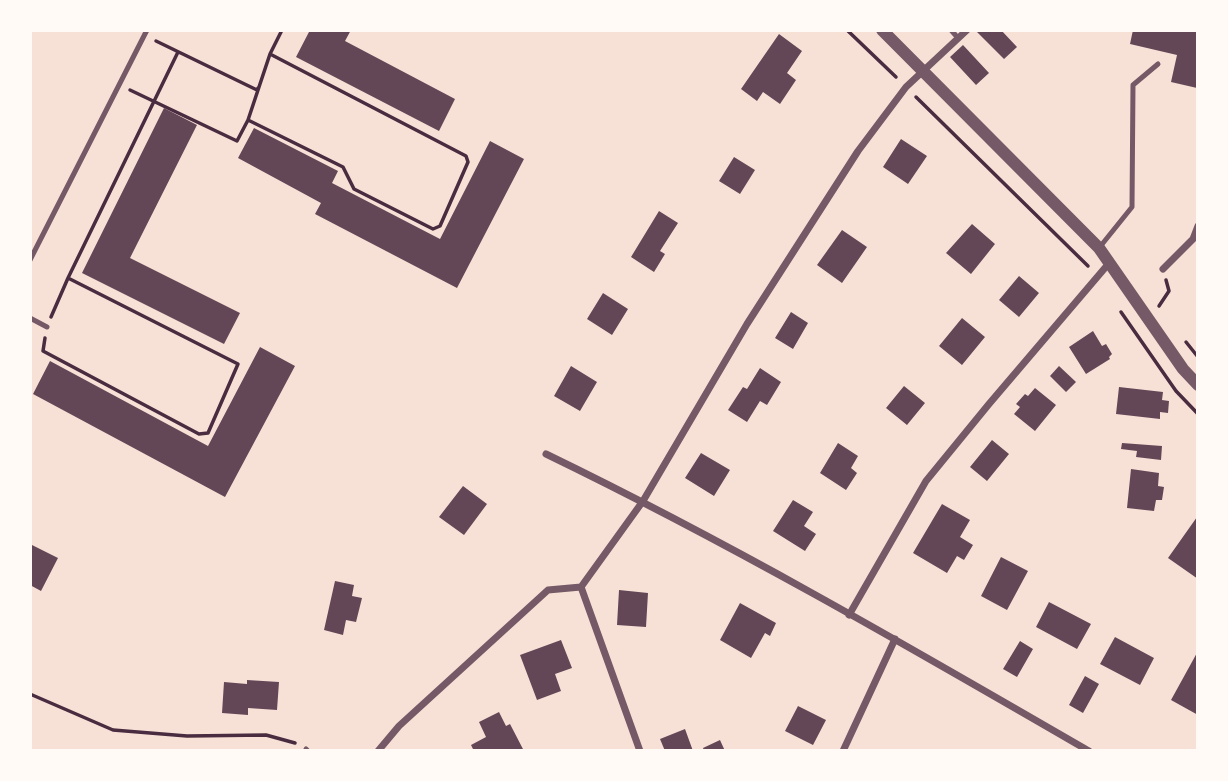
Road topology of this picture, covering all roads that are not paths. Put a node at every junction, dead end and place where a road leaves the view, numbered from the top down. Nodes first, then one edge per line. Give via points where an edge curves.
1 (882, 30) edge
2 (951, 30) edge
3 (967, 30) edge
4 (146, 33) edge
5 (958, 38) junction
6 (1158, 64) dead end
7 (924, 71) junction
8 (1198, 226) edge
9 (1100, 248) junction
10 (30, 260) edge
11 (1111, 262) junction
12 (1163, 269) road end
13 (30, 318) edge
14 (47, 327) road end
15 (1198, 385) edge
16 (546, 454) dead end
17 (643, 501) junction
18 (581, 587) junction
19 (849, 615) junction
20 (895, 639) junction
21 (378, 751) edge
22 (640, 751) edge
23 (843, 751) edge
24 (1089, 751) edge

1 - 7 street
2 - 5 lane
3 - 5 street
4 - 10 lane
5 - 7 street
6 - 9 lane via 1133,85 1132,207
7 - 9 street
7 - 17 street via 906,87 858,151 747,324
8 - 12 street via 1193,239
9 - 11 street
11 - 15 street
11 - 19 street via 926,481
13 - 14 lane
16 - 17 street
17 - 18 street
17 - 19 street
18 - 21 street via 548,590 399,726
18 - 22 street
19 - 20 street
20 - 23 street
20 - 24 street

